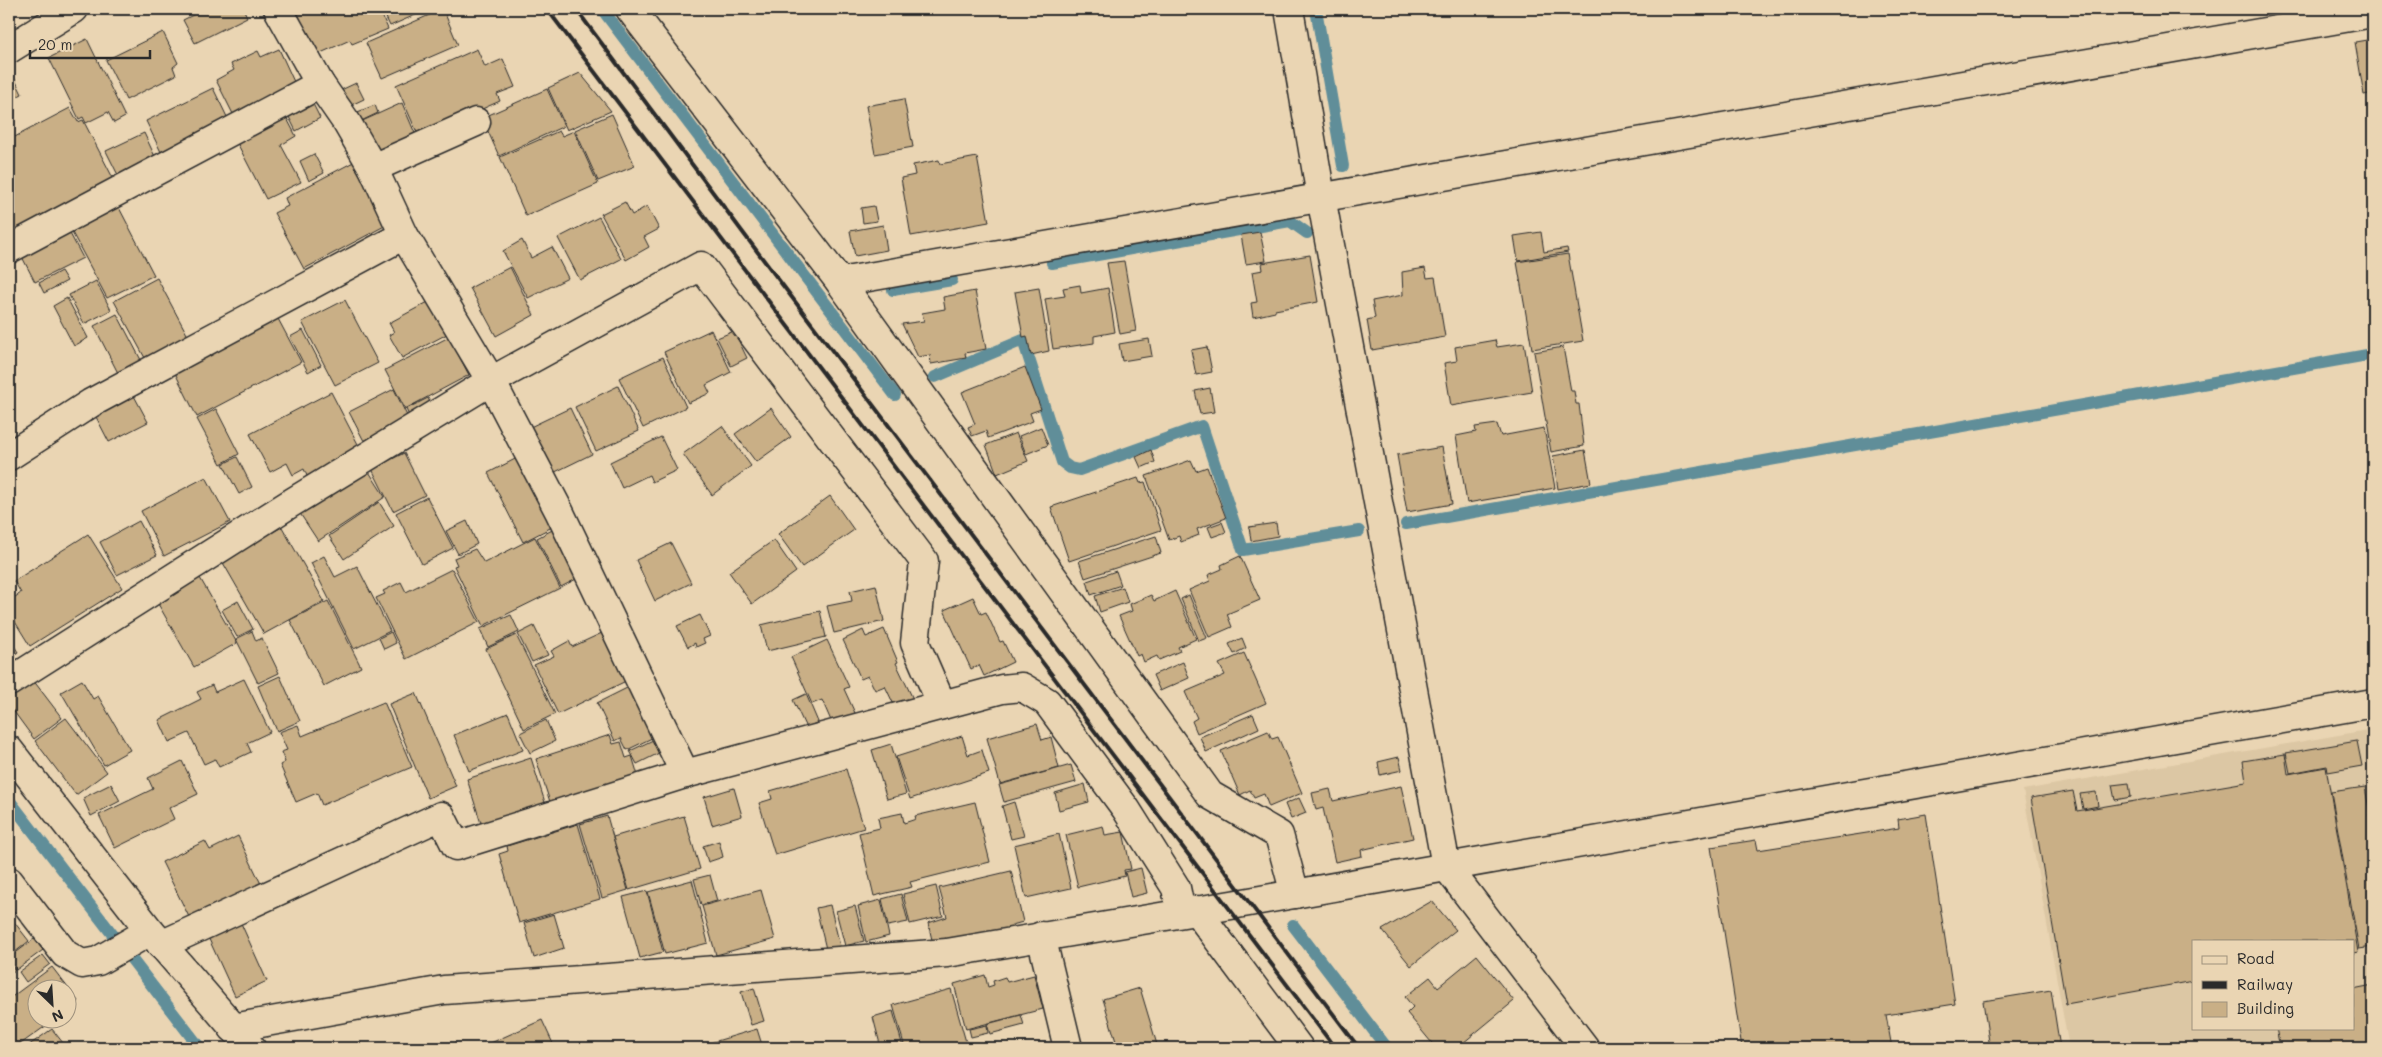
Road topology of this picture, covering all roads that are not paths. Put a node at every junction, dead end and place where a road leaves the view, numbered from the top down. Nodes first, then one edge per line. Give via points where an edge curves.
1 (74, 9) edge
2 (278, 9) edge
3 (630, 9) edge
4 (1289, 9) edge
5 (2373, 12) edge
6 (9, 49) edge
7 (320, 84) junction
8 (476, 122) dead end
9 (373, 168) junction
10 (1321, 197) junction
11 (404, 235) junction
12 (9, 250) edge
13 (840, 282) junction
14 (491, 381) junction
15 (9, 456) edge
16 (9, 682) edge
17 (2373, 703) edge
18 (942, 705) junction
19 (9, 750) edge
20 (685, 774) junction
21 (1446, 866) junction
22 (9, 881) edge
23 (1294, 894) junction
24 (1189, 911) junction
25 (1041, 936) junction
26 (150, 938) junction
27 (233, 1028) junction
28 (251, 1048) edge
29 (1068, 1048) edge
30 (1299, 1048) edge
31 (1585, 1048) edge

1 - 6 street
2 - 7 street
3 - 13 street
4 - 10 street
5 - 10 street
7 - 9 street via 348,123
7 - 12 street
8 - 9 street
9 - 11 street
10 - 13 street
10 - 21 street
11 - 14 street
11 - 15 street via 91,403
13 - 23 street via 1210,795 1279,835
14 - 16 street
14 - 18 street via 701,266 924,561 915,643
14 - 20 street via 564,520
17 - 21 street
18 - 20 street
18 - 24 street via 1022,687 1048,702 1126,809
19 - 26 street
20 - 26 street via 456,846 441,816
21 - 23 street
21 - 31 street
22 - 26 street via 65,954 82,964 98,961
23 - 24 street
24 - 25 street
24 - 30 street
25 - 27 street via 947,952 444,990
25 - 29 street
26 - 27 street
27 - 28 street

